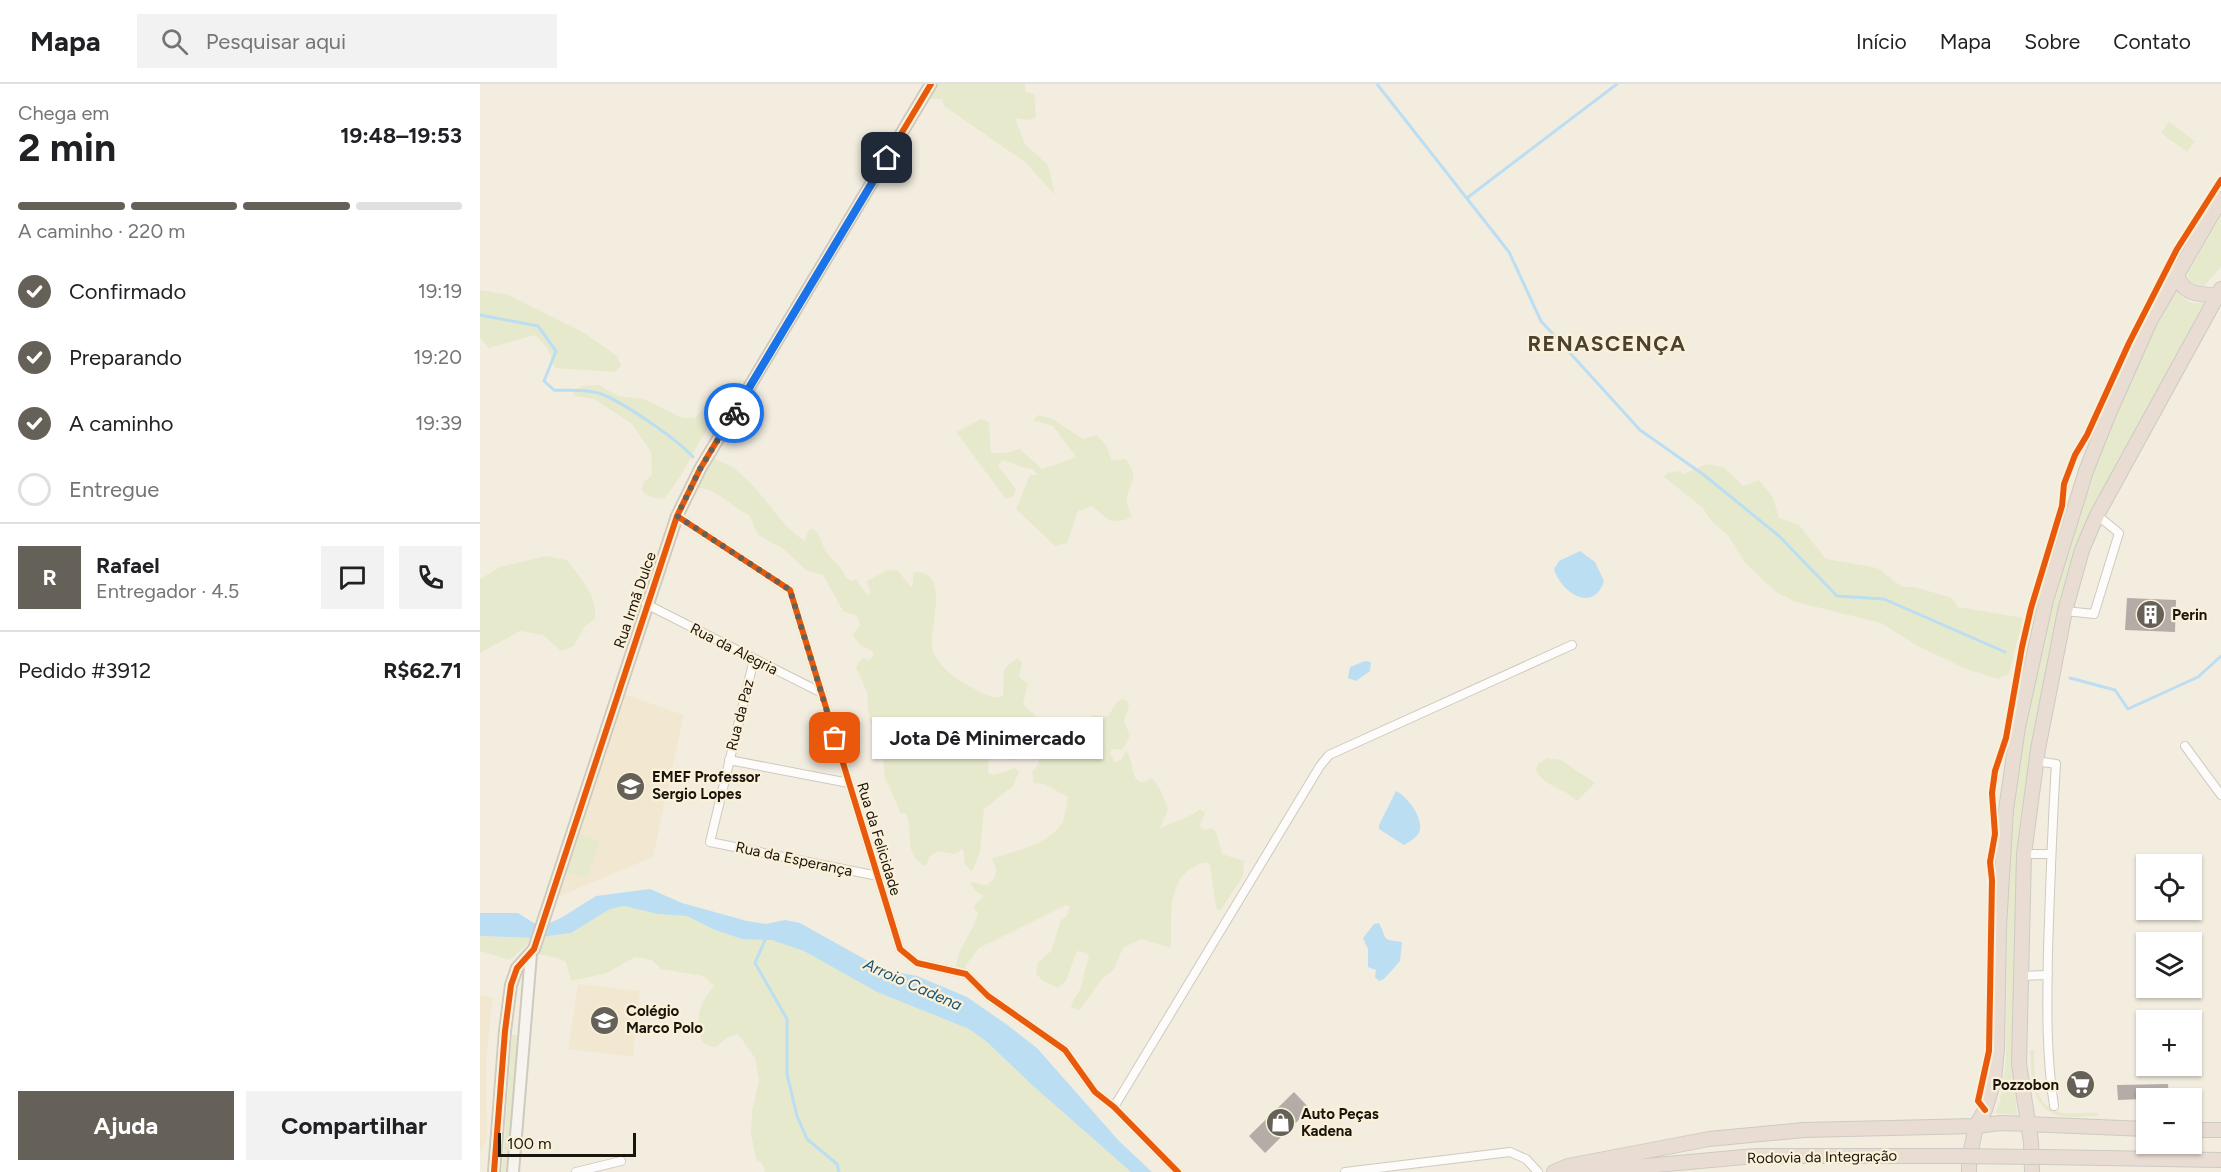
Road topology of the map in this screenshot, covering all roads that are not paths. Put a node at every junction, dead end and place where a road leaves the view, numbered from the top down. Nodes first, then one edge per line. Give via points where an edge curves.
1 (932, 84) edge
2 (2221, 199) edge
3 (2177, 272) junction
4 (2219, 292) edge
5 (2097, 515) junction
6 (677, 516) junction
7 (646, 604) junction
8 (2065, 611) junction
9 (1572, 645) dead end
10 (754, 659) junction
11 (822, 693) junction
12 (2185, 746) dead end
13 (729, 760) junction
14 (2036, 762) junction
15 (849, 783) junction
16 (2221, 795) edge
17 (710, 842) joint
18 (2024, 854) junction
19 (2050, 854) junction
20 (878, 876) junction
21 (532, 952) junction
22 (2048, 975) junction
23 (2020, 976) junction
24 (507, 1008) junction
25 (524, 1030) junction
26 (2054, 1106) dead end
27 (1114, 1107) junction
28 (2026, 1125) junction
29 (1976, 1126) junction
30 (2136, 1130) edge
31 (2202, 1130) edge
32 (2221, 1130) edge
33 (2221, 1160) edge
34 (621, 1161) dead end
35 (494, 1172) edge
36 (513, 1172) edge
37 (576, 1172) edge
38 (1178, 1172) edge
39 (1345, 1172) edge
40 (1539, 1172) edge
41 (1554, 1172) edge
42 (1581, 1172) edge
43 (1969, 1172) edge
44 (2032, 1172) edge

1 - 6 street, Rua Irmã Dulce via 700,469
2 - 3 highway
3 - 4 highway via 2178,282 2193,294
3 - 29 highway via 2150,321 2086,471 2033,651 2006,810 1994,1080
4 - 5 highway
5 - 8 highway via 2082,549
5 - 8 street via 2119,533 2094,614
6 - 7 street, Rua Irmã Dulce
6 - 11 street, Rua da Felicidade via 790,590
7 - 10 street, Rua da Alegria
7 - 21 street, Rua Irmã Dulce
8 - 14 highway
9 - 27 street via 1329,755
10 - 11 street, Rua da Alegria
10 - 13 street, Rua da Paz
11 - 15 street, Rua da Felicidade
12 - 16 street
13 - 15 street
13 - 17 street, Rua da Paz
14 - 18 highway
14 - 19 street via 2056,764
15 - 20 street, Rua da Felicidade
17 - 20 street, Rua da Esperança
18 - 19 street
18 - 23 highway
19 - 22 street
20 - 27 street, Rua da Felicidade via 900,949 918,963 966,974 988,996 1065,1050 1095,1092
21 - 24 street, Rua Irmã Dulce via 517,968
21 - 25 street, Rua Irmã Dulce
22 - 23 street
22 - 26 street via 2048,1072
23 - 28 highway via 2019,1064
24 - 25 street via 518,1017
24 - 35 street, Rua Irmã Dulce
25 - 36 street, Rua Irmã Dulce
27 - 38 street
28 - 29 highway
28 - 30 highway
28 - 44 highway
29 - 41 highway via 1804,1130 1709,1139
29 - 43 highway
31 - 32 highway
33 - 42 highway, Rodovia da Integração, bridge via 1755,1156
34 - 37 street
39 - 40 street via 1510,1152 1526,1159

